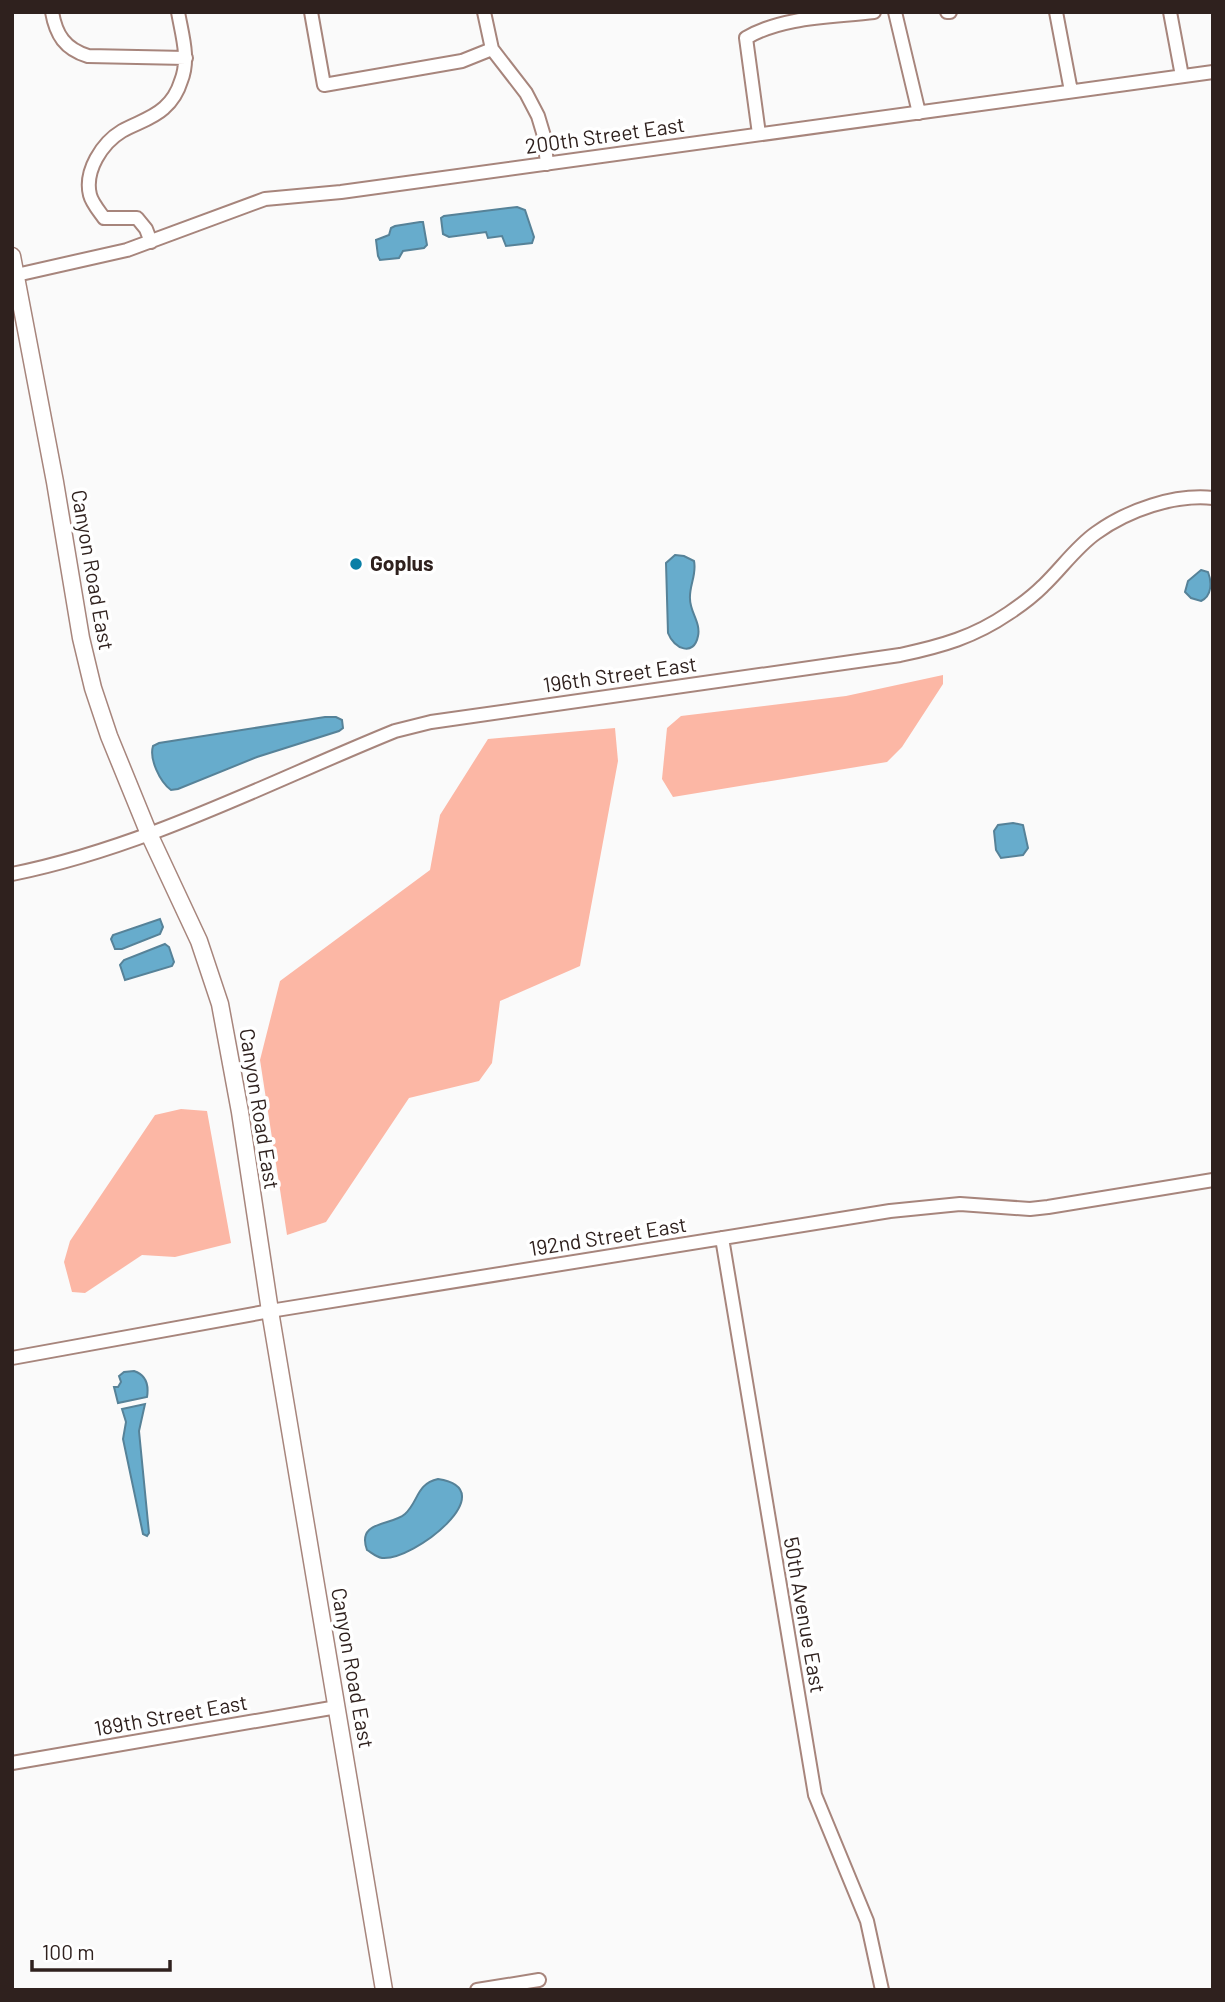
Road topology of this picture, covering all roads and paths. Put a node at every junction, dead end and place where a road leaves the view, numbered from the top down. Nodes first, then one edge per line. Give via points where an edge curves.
1 (52, 12) edge
2 (178, 12) edge
3 (311, 12) edge
4 (484, 12) edge
5 (874, 12) edge
6 (895, 12) edge
7 (1056, 12) edge
8 (1170, 12) edge
9 (788, 18) edge
10 (492, 48) junction
11 (186, 58) junction
12 (1213, 72) edge
13 (1182, 76) junction
14 (1071, 90) junction
15 (919, 113) junction
16 (759, 134) junction
17 (547, 164) junction
18 (151, 242) junction
19 (12, 256) edge
20 (14, 275) edge
21 (1213, 498) edge
22 (149, 834) junction
23 (12, 874) edge
24 (1213, 1180) edge
25 (722, 1238) junction
26 (270, 1311) junction
27 (12, 1358) edge
28 (337, 1707) junction
29 (12, 1763) edge
30 (539, 1980) dead end
31 (384, 1990) edge
32 (477, 1990) edge
33 (882, 1990) edge

1 - 11 street via 58,34 69,47 88,56
2 - 11 street
3 - 10 street via 324,85 462,61
4 - 10 street
5 - 9 street
6 - 15 street
7 - 14 street
8 - 13 street
9 - 16 street via 746,38
10 - 17 street via 538,116
11 - 18 street via 182,80 169,102 106,144 91,175 90,197 104,218 136,218
12 - 13 street, 200th Street East
13 - 14 street, 200th Street East
14 - 15 street, 200th Street East
15 - 16 street, 200th Street East
16 - 17 street, 200th Street East
17 - 18 street, 200th Street East via 265,199
18 - 20 street, 200th Street East
19 - 20 main road, Canyon Road East
20 - 22 main road, Canyon Road East via 93,688
21 - 22 street, 196th Street East via 1166,501 1096,533 1011,612 947,645 431,722 387,734
22 - 23 street, 196th Street East
22 - 26 main road, Canyon Road East via 199,941 220,1004
24 - 25 street, 192nd Street East via 1048,1208 921,1206
25 - 26 street, 192nd Street East
25 - 33 street, 50th Avenue East via 815,1795 867,1921
26 - 27 street, 192nd Street East
26 - 28 main road, Canyon Road East
28 - 29 street, 189th Street East
28 - 31 main road, Canyon Road East
30 - 32 street

